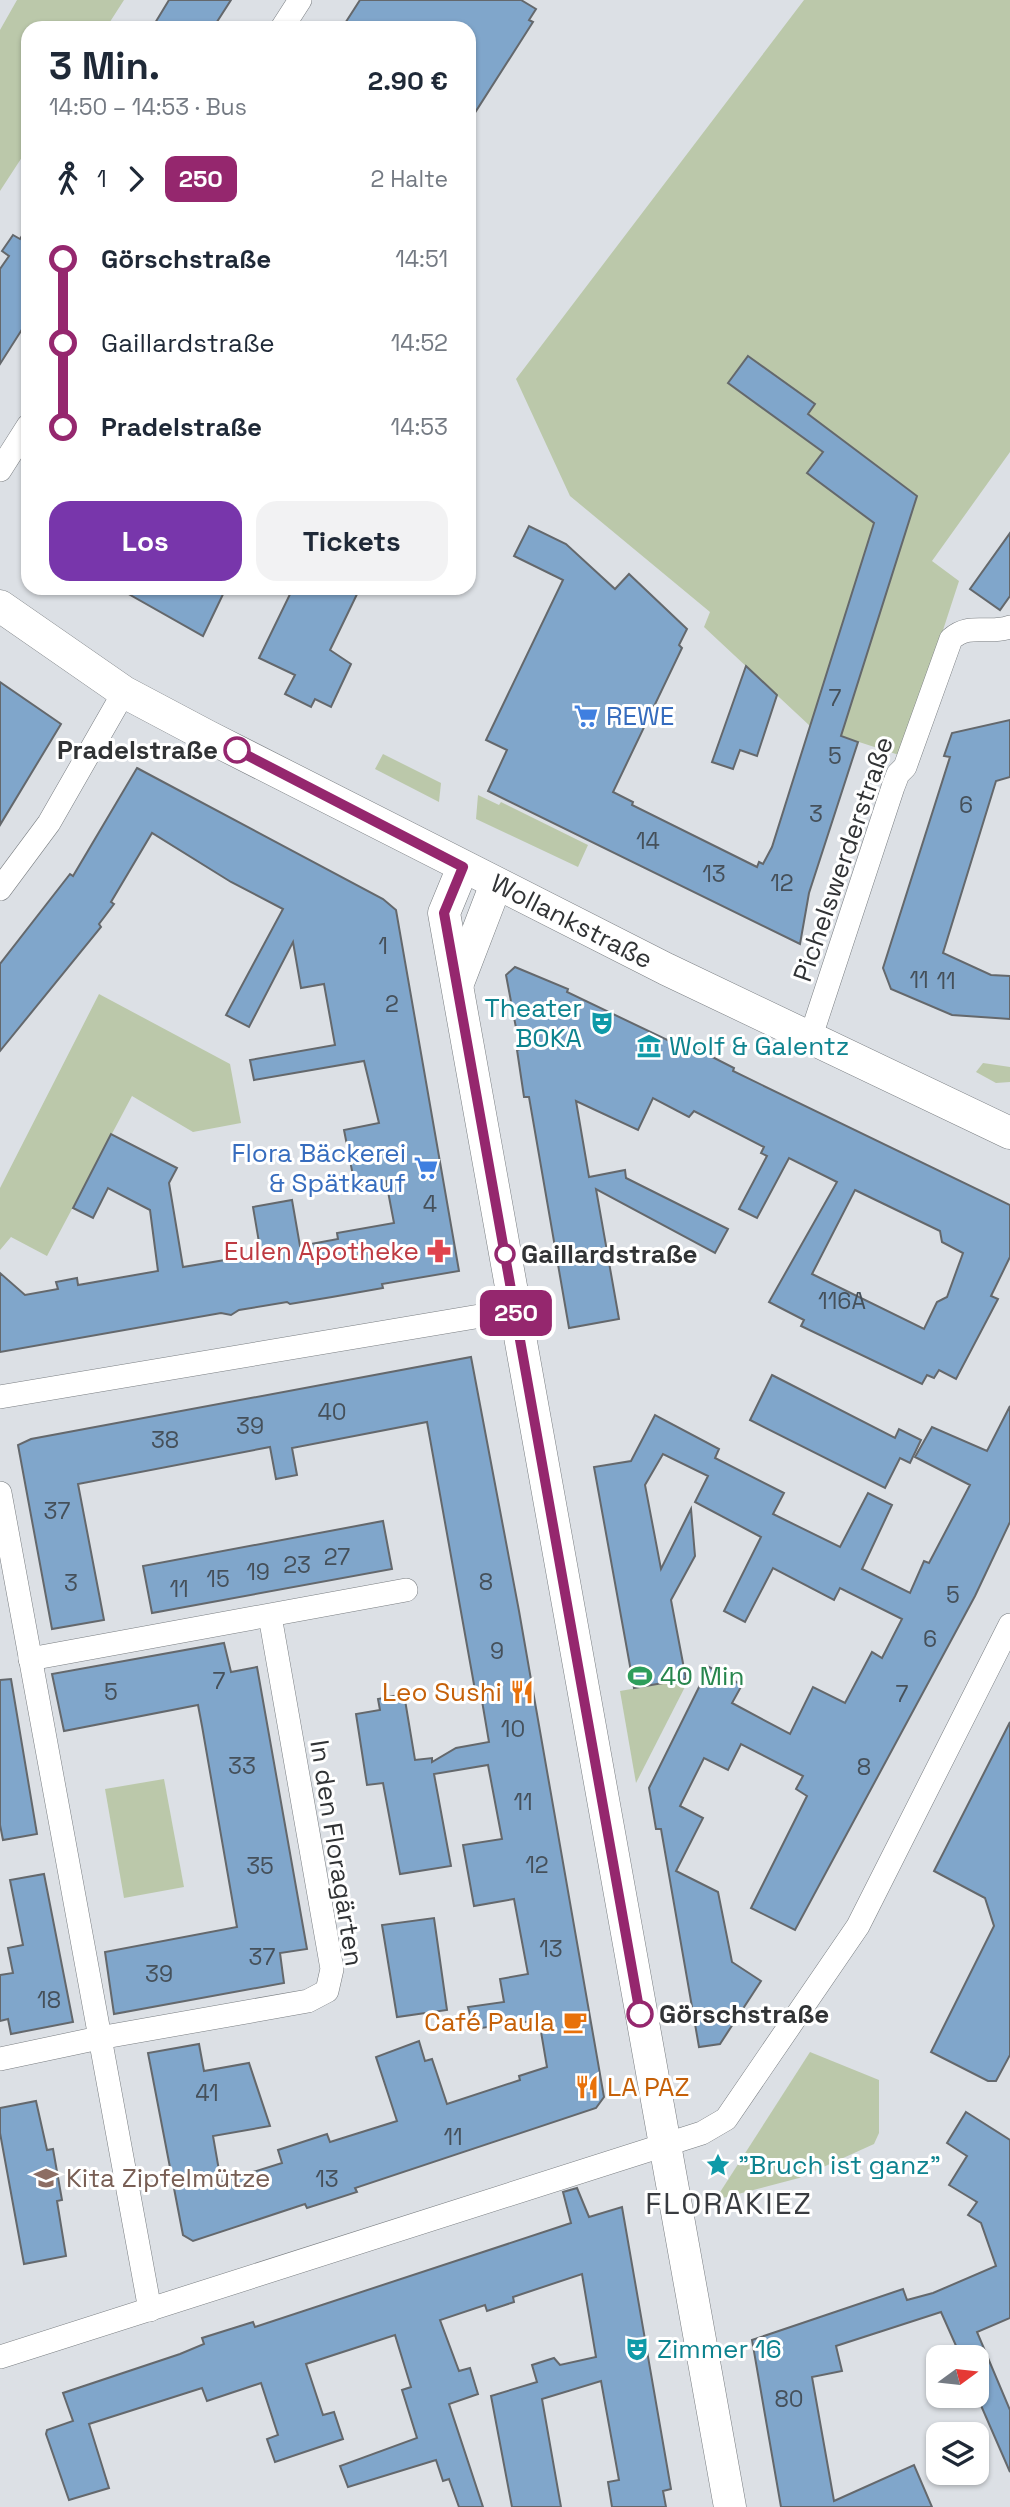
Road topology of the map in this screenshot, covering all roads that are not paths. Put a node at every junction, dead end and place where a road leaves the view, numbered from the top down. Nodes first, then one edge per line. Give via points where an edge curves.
1 (300, 0) edge
2 (286, 21) edge
3 (21, 437) edge
4 (0, 470) edge
5 (0, 606) edge
6 (1010, 628) edge
7 (124, 692) junction
8 (463, 867) junction
9 (496, 884) junction
10 (0, 890) edge
11 (457, 988) junction
12 (810, 1039) junction
13 (1010, 1133) edge
14 (516, 1310) junction
15 (0, 1397) edge
16 (0, 1493) edge
17 (406, 1590) dead end
18 (270, 1616) junction
19 (1010, 1625) edge
20 (30, 1659) junction
21 (99, 2038) junction
22 (0, 2059) edge
23 (665, 2145) junction
24 (149, 2310) junction
25 (0, 2357) edge
26 (730, 2507) edge

1 - 2 street
3 - 4 street
5 - 7 street, Wollankstraße
6 - 12 street, Pichelswerderstraße via 997,632 972,627 951,639 905,767 893,787
7 - 8 street, Wollankstraße
7 - 10 street via 49,823
8 - 9 street, Wollankstraße
8 - 11 street via 444,913
9 - 11 street
9 - 12 street, Wollankstraße
11 - 14 street
12 - 13 street, Wollankstraße
14 - 15 street
14 - 23 street
16 - 20 street
17 - 18 street
18 - 20 street
18 - 21 street, In den Floragärten via 332,1969 327,1991 308,2001
19 - 23 street via 850,1937 726,2119
20 - 21 street
21 - 22 street, In den Floragärten
21 - 24 street
23 - 24 street
23 - 26 street
24 - 25 street

